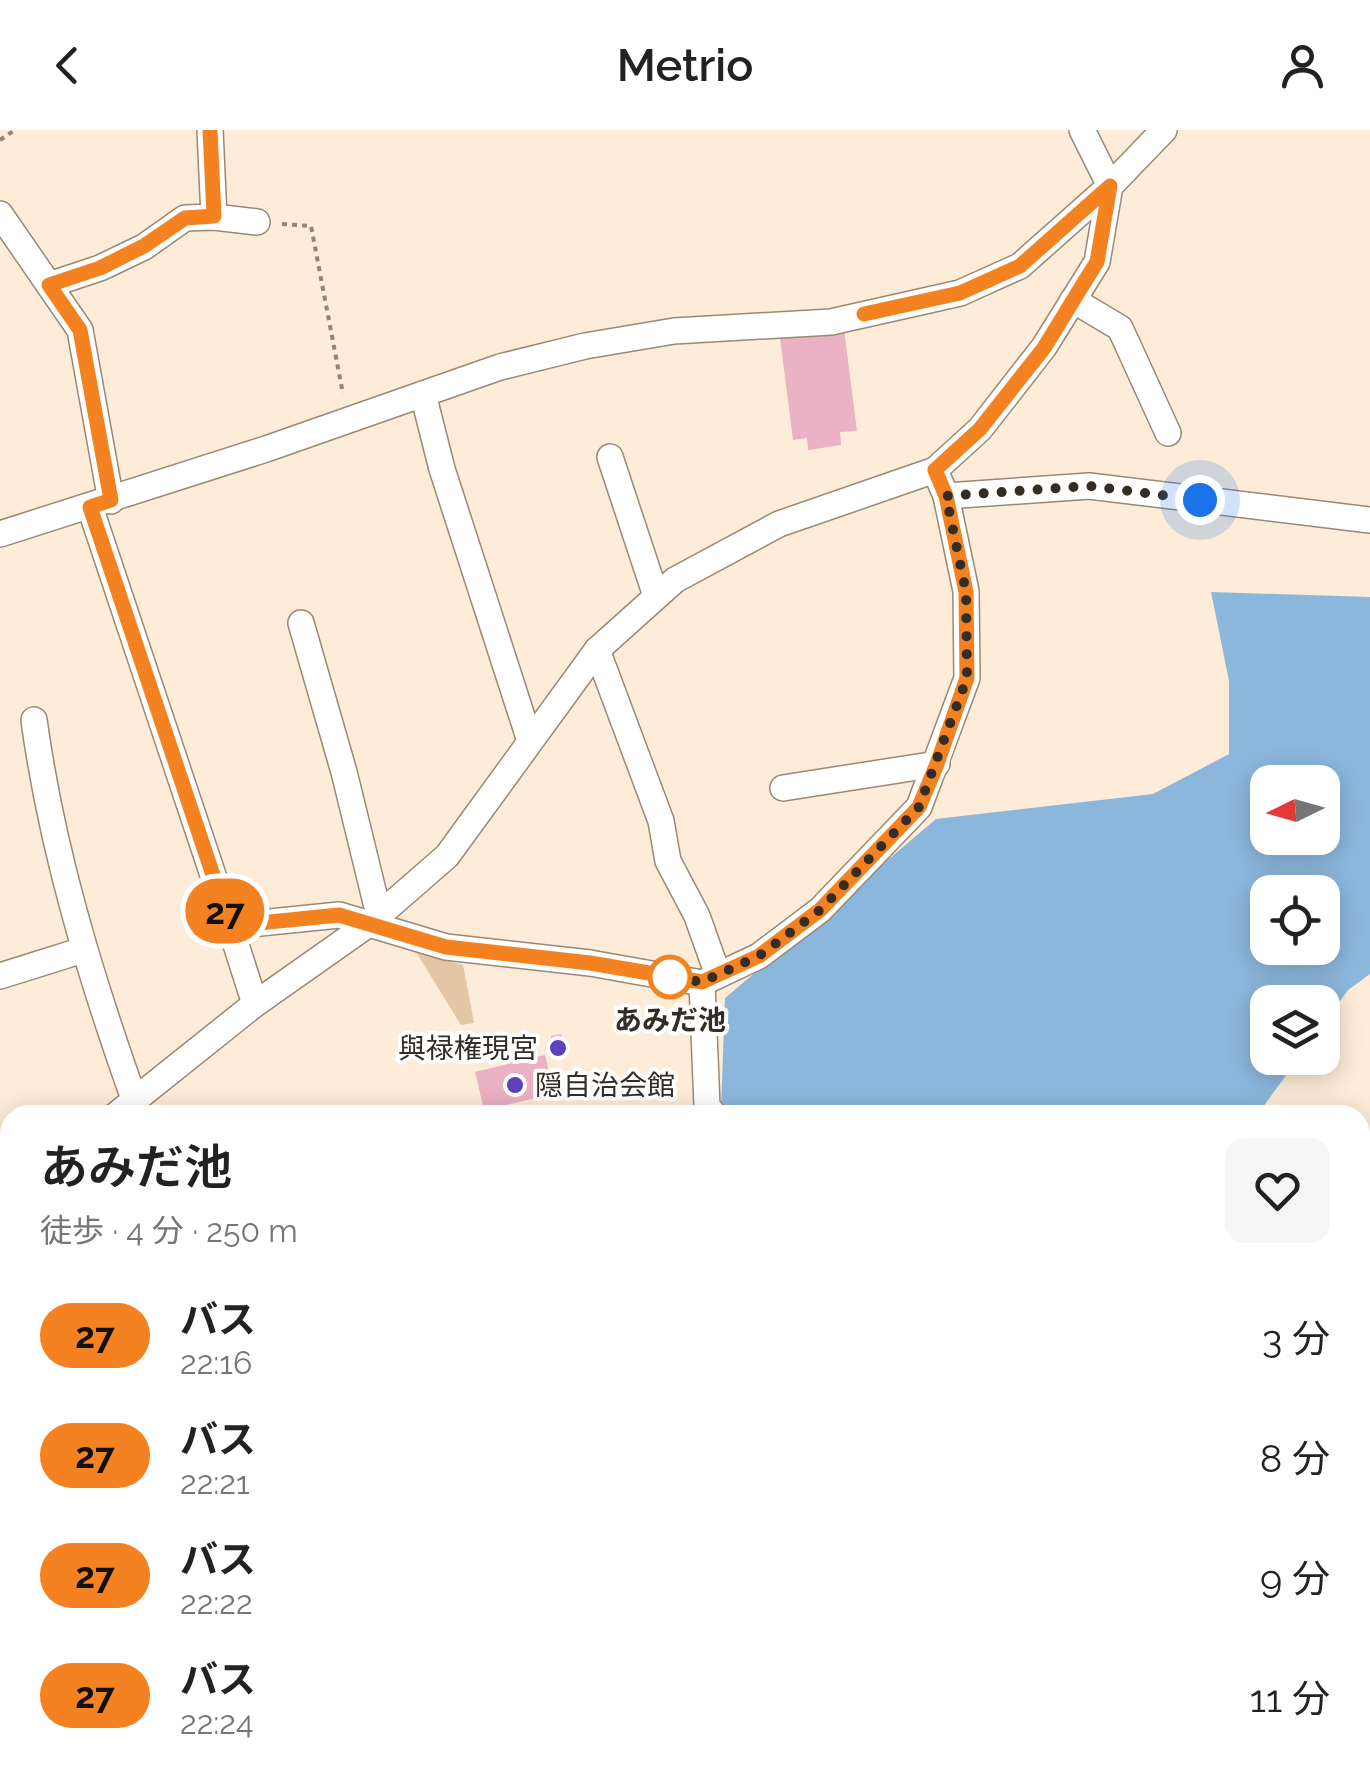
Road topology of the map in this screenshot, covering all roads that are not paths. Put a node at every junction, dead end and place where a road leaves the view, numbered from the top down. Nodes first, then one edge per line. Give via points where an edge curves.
1 (210, 130) edge
2 (1082, 130) edge
3 (1164, 130) edge
4 (1110, 186) junction
5 (0, 214) edge
6 (214, 216) junction
7 (257, 222) road end
8 (49, 285) junction
9 (1073, 300) junction
10 (422, 394) junction
11 (1168, 433) dead end
12 (610, 457) dead end
13 (935, 470) junction
14 (946, 496) junction
15 (100, 504) junction
16 (1370, 520) edge
17 (0, 534) edge
18 (656, 596) junction
19 (302, 623) dead end
20 (597, 650) junction
21 (34, 720) dead end
22 (530, 741) junction
23 (937, 764) junction
24 (783, 788) dead end
25 (375, 919) junction
26 (230, 926) junction
27 (83, 950) junction
28 (0, 976) edge
29 (710, 979) junction
30 (255, 1004) junction
31 (124, 1105) edge
32 (128, 1105) edge
33 (707, 1105) edge

1 - 6 street
2 - 4 street
3 - 4 street
4 - 9 street via 1097,262
4 - 10 street via 1020,266 960,293 831,322 674,331 585,346
5 - 8 street
6 - 7 street
6 - 8 street via 185,218 100,268
8 - 15 street via 80,330
9 - 11 street via 1120,328
9 - 13 street via 980,429
10 - 15 street
10 - 22 street
12 - 18 street
13 - 14 street
13 - 18 street via 779,524
14 - 16 street via 1089,486
14 - 23 street via 966,592 967,678
15 - 17 street
15 - 26 street
18 - 20 street
19 - 25 street via 344,772
20 - 22 street
20 - 29 street via 661,821 668,861 697,916
21 - 27 street
22 - 25 street via 447,856
23 - 24 street
23 - 29 street via 919,807 820,910 759,956
25 - 26 street via 339,915
25 - 29 street via 446,947
25 - 30 street
26 - 30 street
27 - 28 street
27 - 31 street
29 - 33 street
30 - 32 street

